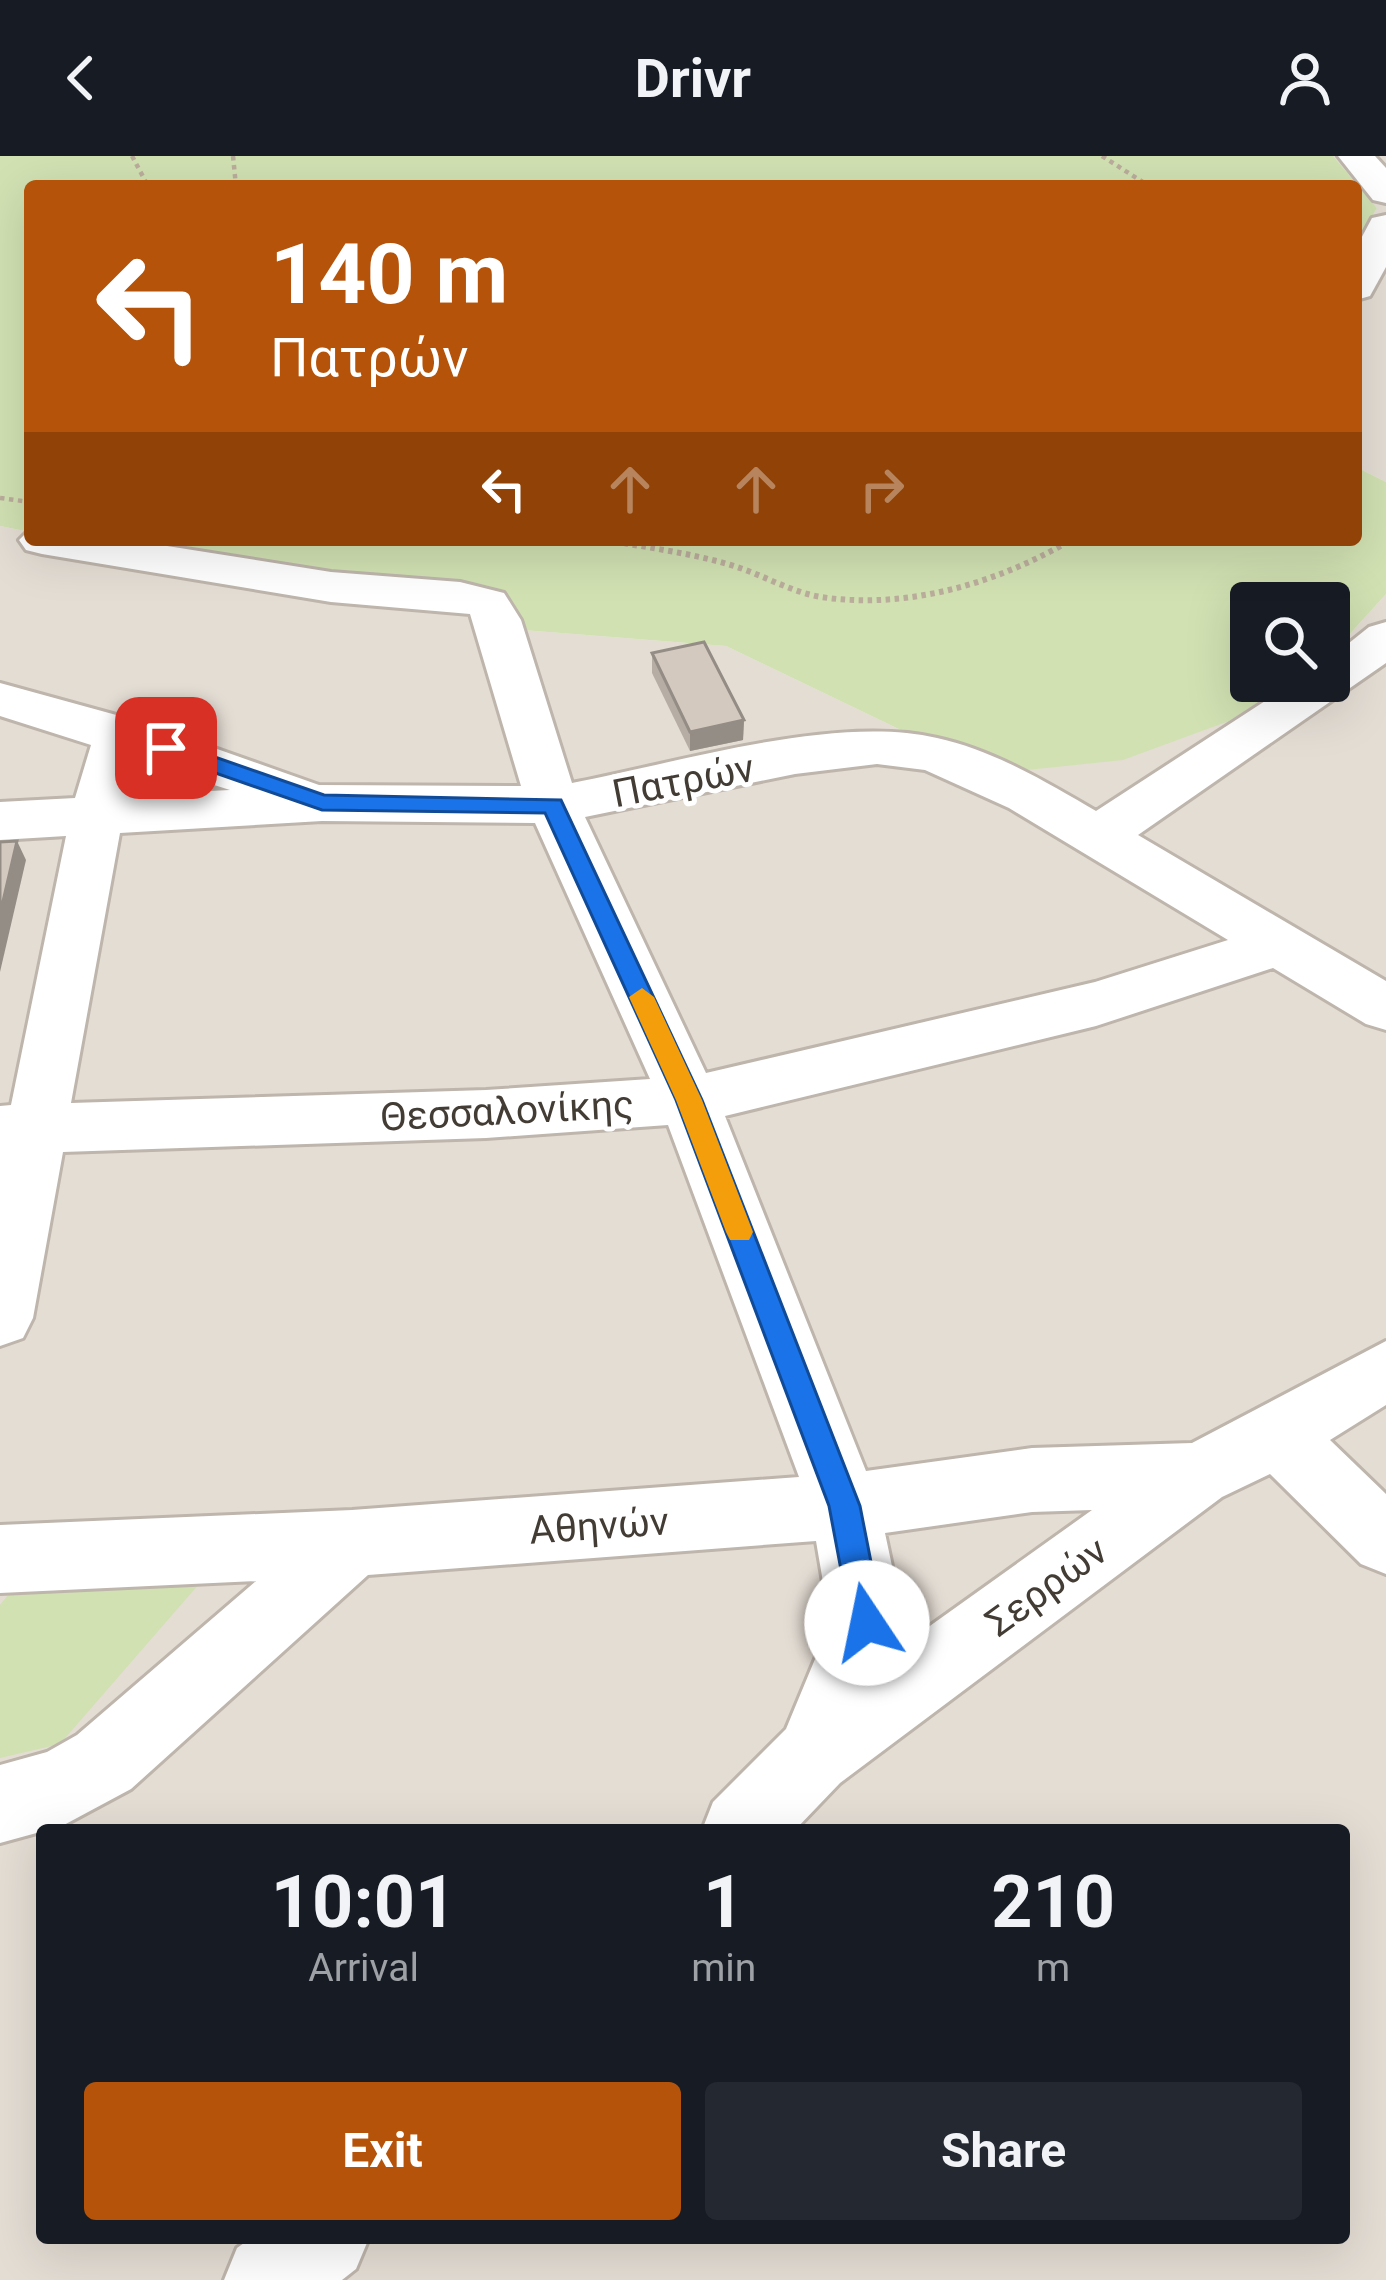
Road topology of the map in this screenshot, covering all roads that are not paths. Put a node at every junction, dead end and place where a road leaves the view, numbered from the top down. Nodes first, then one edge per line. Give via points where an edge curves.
1 (1356, 156) edge
2 (1386, 192) edge
3 (1386, 226) edge
4 (1362, 276) edge
5 (134, 546) edge
6 (1386, 638) edge
7 (0, 699) edge
8 (120, 733) junction
9 (322, 802) junction
10 (553, 805) junction
11 (96, 818) junction
12 (0, 821) edge
13 (1098, 836) junction
14 (1281, 944) junction
15 (1377, 989) edge
16 (689, 1100) junction
17 (19, 1129) edge
18 (0, 1318) edge
19 (1381, 1374) edge
20 (1278, 1436) junction
21 (1197, 1475) junction
22 (844, 1506) junction
23 (1386, 1541) edge
24 (352, 1544) junction
25 (0, 1559) edge
26 (813, 1756) junction
27 (0, 1804) edge
28 (747, 1824) edge
29 (317, 2244) edge
30 (269, 2280) edge

1 - 2 street
3 - 4 street
5 - 10 street via 331,587 487,604
6 - 13 street
7 - 8 street
8 - 9 street
8 - 11 street
9 - 10 street, Πατρών
9 - 11 street, Πατρών
10 - 13 street, Πατρών via 877,747 934,754
10 - 16 street
11 - 12 street, Πατρών
11 - 17 street
13 - 14 street, Πατρών
14 - 15 street, Πατρών
14 - 16 street, Θεσσαλονίκης via 1096,1004
16 - 17 street, Θεσσαλονίκης
16 - 22 street
17 - 18 street
19 - 20 street, Σερρών
20 - 21 street, Σερρών
20 - 23 street
21 - 22 street, Αθηνών via 1032,1480
21 - 26 street, Σερρών
22 - 24 street, Αθηνών
22 - 26 street via 867,1623
24 - 25 street, Αθηνών
24 - 27 street via 104,1762 62,1787
26 - 28 street, Σερρών
29 - 30 street

